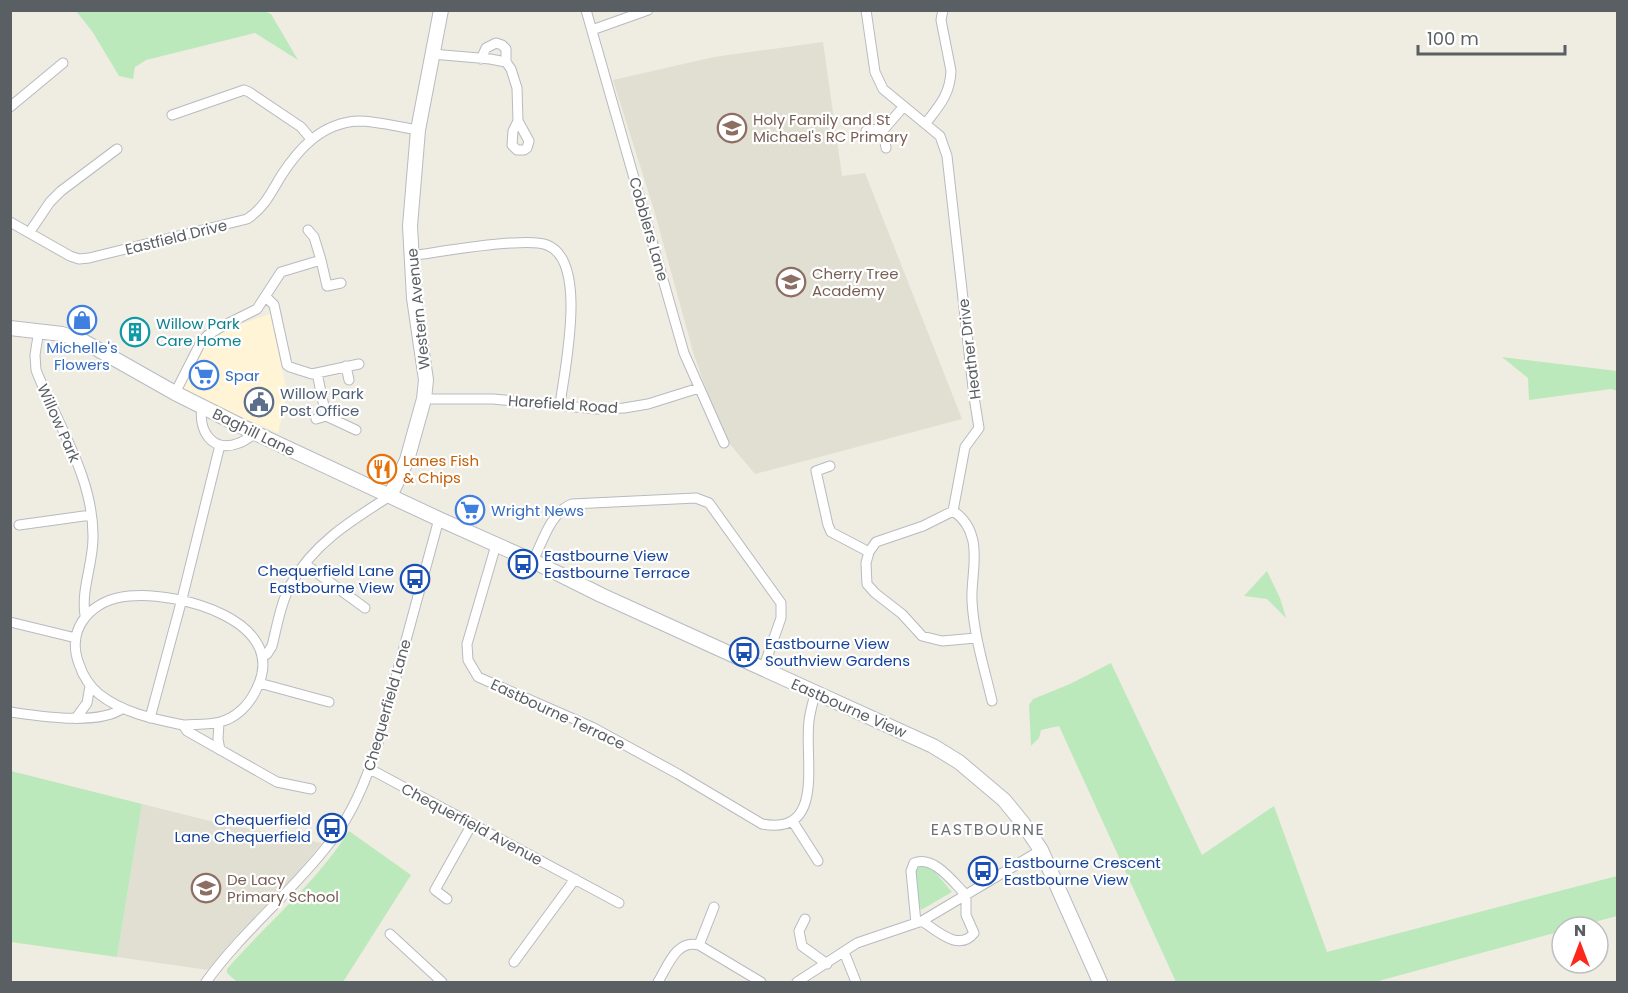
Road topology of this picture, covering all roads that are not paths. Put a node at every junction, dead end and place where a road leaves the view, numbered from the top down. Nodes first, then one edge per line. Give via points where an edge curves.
1 (441, 10) edge
2 (586, 10) edge
3 (648, 10) edge
4 (866, 10) edge
5 (943, 10) edge
6 (592, 30) junction
7 (432, 54) junction
8 (481, 58) junction
9 (506, 62) junction
10 (63, 63) dead end
11 (904, 106) junction
12 (10, 107) edge
13 (172, 115) dead end
14 (518, 121) dead end
15 (926, 123) junction
16 (883, 128) junction
17 (418, 130) junction
18 (866, 131) dead end
19 (310, 138) junction
20 (886, 148) dead end
21 (117, 149) dead end
22 (10, 222) edge
23 (308, 230) dead end
24 (29, 233) junction
25 (411, 256) junction
26 (321, 260) junction
27 (341, 283) dead end
28 (266, 297) junction
29 (10, 328) edge
30 (39, 330) junction
31 (358, 364) dead end
32 (346, 366) junction
33 (317, 373) junction
34 (349, 380) dead end
35 (699, 388) junction
36 (175, 393) junction
37 (424, 399) junction
38 (560, 405) junction
39 (201, 407) junction
40 (326, 416) junction
41 (316, 418) dead end
42 (356, 430) dead end
43 (255, 433) junction
44 (723, 443) dead end
45 (220, 444) junction
46 (830, 466) dead end
47 (816, 471) junction
48 (804, 474) dead end
49 (390, 496) junction
50 (953, 511) junction
51 (91, 515) junction
52 (439, 519) junction
53 (19, 525) dead end
54 (496, 545) junction
55 (869, 552) junction
56 (533, 561) junction
57 (305, 564) junction
58 (182, 599) junction
59 (365, 608) dead end
60 (85, 615) junction
61 (10, 622) edge
62 (76, 638) junction
63 (976, 638) junction
64 (262, 657) junction
65 (763, 669) junction
66 (259, 683) junction
67 (90, 686) junction
68 (815, 693) junction
69 (992, 701) dead end
70 (328, 702) dead end
71 (123, 708) junction
72 (10, 712) edge
73 (76, 718) junction
74 (150, 718) junction
75 (219, 723) junction
76 (183, 725) junction
77 (220, 750) junction
78 (370, 769) junction
79 (311, 789) dead end
80 (793, 822) junction
81 (472, 824) junction
82 (1041, 850) junction
83 (818, 861) dead end
84 (575, 879) junction
85 (966, 895) junction
86 (447, 899) dead end
87 (619, 903) dead end
88 (714, 907) dead end
89 (919, 922) junction
90 (800, 924) dead end
91 (390, 934) dead end
92 (699, 945) junction
93 (844, 952) junction
94 (514, 962) dead end
95 (827, 964) junction
96 (206, 982) edge
97 (442, 982) edge
98 (658, 982) edge
99 (761, 982) edge
100 (797, 982) edge
101 (856, 982) edge
102 (1101, 982) edge

1 - 7 street, Western Avenue
2 - 6 street, Cobblers Lane
3 - 6 street
4 - 11 street, Heather Drive via 875,72 883,89
5 - 15 street via 941,20 951,77 947,94
6 - 35 street, Cobblers Lane via 684,353
7 - 8 street
7 - 17 street, Western Avenue
8 - 9 street
8 - 9 street via 486,48 496,43 506,49
9 - 14 street via 517,88
10 - 12 street
11 - 15 street, Heather Drive
11 - 16 street
13 - 19 street via 244,90 301,127
15 - 50 street, Heather Drive via 940,136 947,156 979,422 977,432 965,447
16 - 18 street
16 - 20 street
17 - 19 street, Eastfield Drive via 358,121
17 - 25 street, Western Avenue via 412,183
19 - 24 street, Eastfield Drive via 265,204 247,219 79,259
21 - 24 street via 61,191
22 - 24 street, Eastfield Drive
23 - 26 street
25 - 37 street, Western Avenue via 424,357
25 - 38 street via 473,245 521,243 547,245 558,251 569,274 571,320
26 - 27 street via 327,286
26 - 28 street via 281,272
28 - 33 street via 274,305 287,365
28 - 36 street via 257,309 220,327 201,342
29 - 30 street, Baghill Lane
30 - 36 street, Baghill Lane via 83,340
30 - 51 street, Willow Park via 36,370 85,481
31 - 32 street
32 - 33 street
32 - 34 street
33 - 40 street
35 - 38 street, Harefield Road via 624,408
35 - 44 street, Cobblers Lane
36 - 39 street, Baghill Lane
37 - 38 street, Harefield Road via 493,399
37 - 49 street, Western Avenue via 407,460
39 - 43 street, Baghill Lane
39 - 45 street via 202,428
40 - 41 street
40 - 42 street
43 - 45 street via 239,444
43 - 49 street, Baghill Lane
45 - 58 street
46 - 47 street
47 - 48 street
47 - 55 street via 831,532
49 - 52 street, Baghill Lane
49 - 57 street via 345,525
50 - 55 street via 876,543
50 - 63 street via 963,517 973,538
51 - 53 street
51 - 60 street, Willow Park via 93,538 83,602
52 - 54 street, Baghill Lane
52 - 78 street, Chequerfield Lane
54 - 56 street, Eastbourne View
54 - 80 street, Eastbourne Terrace via 467,644 468,660 478,677 592,727 762,824 778,827
55 - 63 street via 867,584 922,636 942,641
56 - 65 street, Eastbourne View
56 - 65 street via 555,516 572,504 704,500 781,603 781,618
57 - 59 street
57 - 64 street via 291,584 272,646
58 - 60 street via 128,596 99,605
58 - 64 street via 232,620 256,642
58 - 74 street
60 - 62 street, Willow Park
61 - 62 street
62 - 67 street via 76,657
63 - 69 street
64 - 66 street
65 - 68 street, Eastbourne View
66 - 70 street
66 - 75 street via 243,709
67 - 71 street
67 - 73 street via 87,703
68 - 80 street via 809,721 809,789 801,813
68 - 82 street, Eastbourne View via 933,746 959,762 1004,800
71 - 73 street via 111,715
71 - 74 street
72 - 73 street
74 - 76 street
75 - 76 street
75 - 77 street
76 - 77 street
77 - 79 street via 277,782
78 - 81 street, Chequerfield Avenue
78 - 96 street, Chequerfield Lane via 329,845 244,935
80 - 83 street
81 - 84 street, Chequerfield Avenue
81 - 86 street via 435,890
82 - 85 street
82 - 102 street, Eastbourne View
84 - 87 street, Chequerfield Avenue
84 - 94 street
85 - 89 street
85 - 89 street via 966,915 974,933 967,940 955,941
85 - 89 street via 932,862 914,862 911,871
88 - 92 street
89 - 93 street via 857,943
90 - 95 street via 802,946
91 - 97 street
92 - 98 street via 691,943 678,949
92 - 99 street
93 - 95 street
93 - 101 street
95 - 100 street

